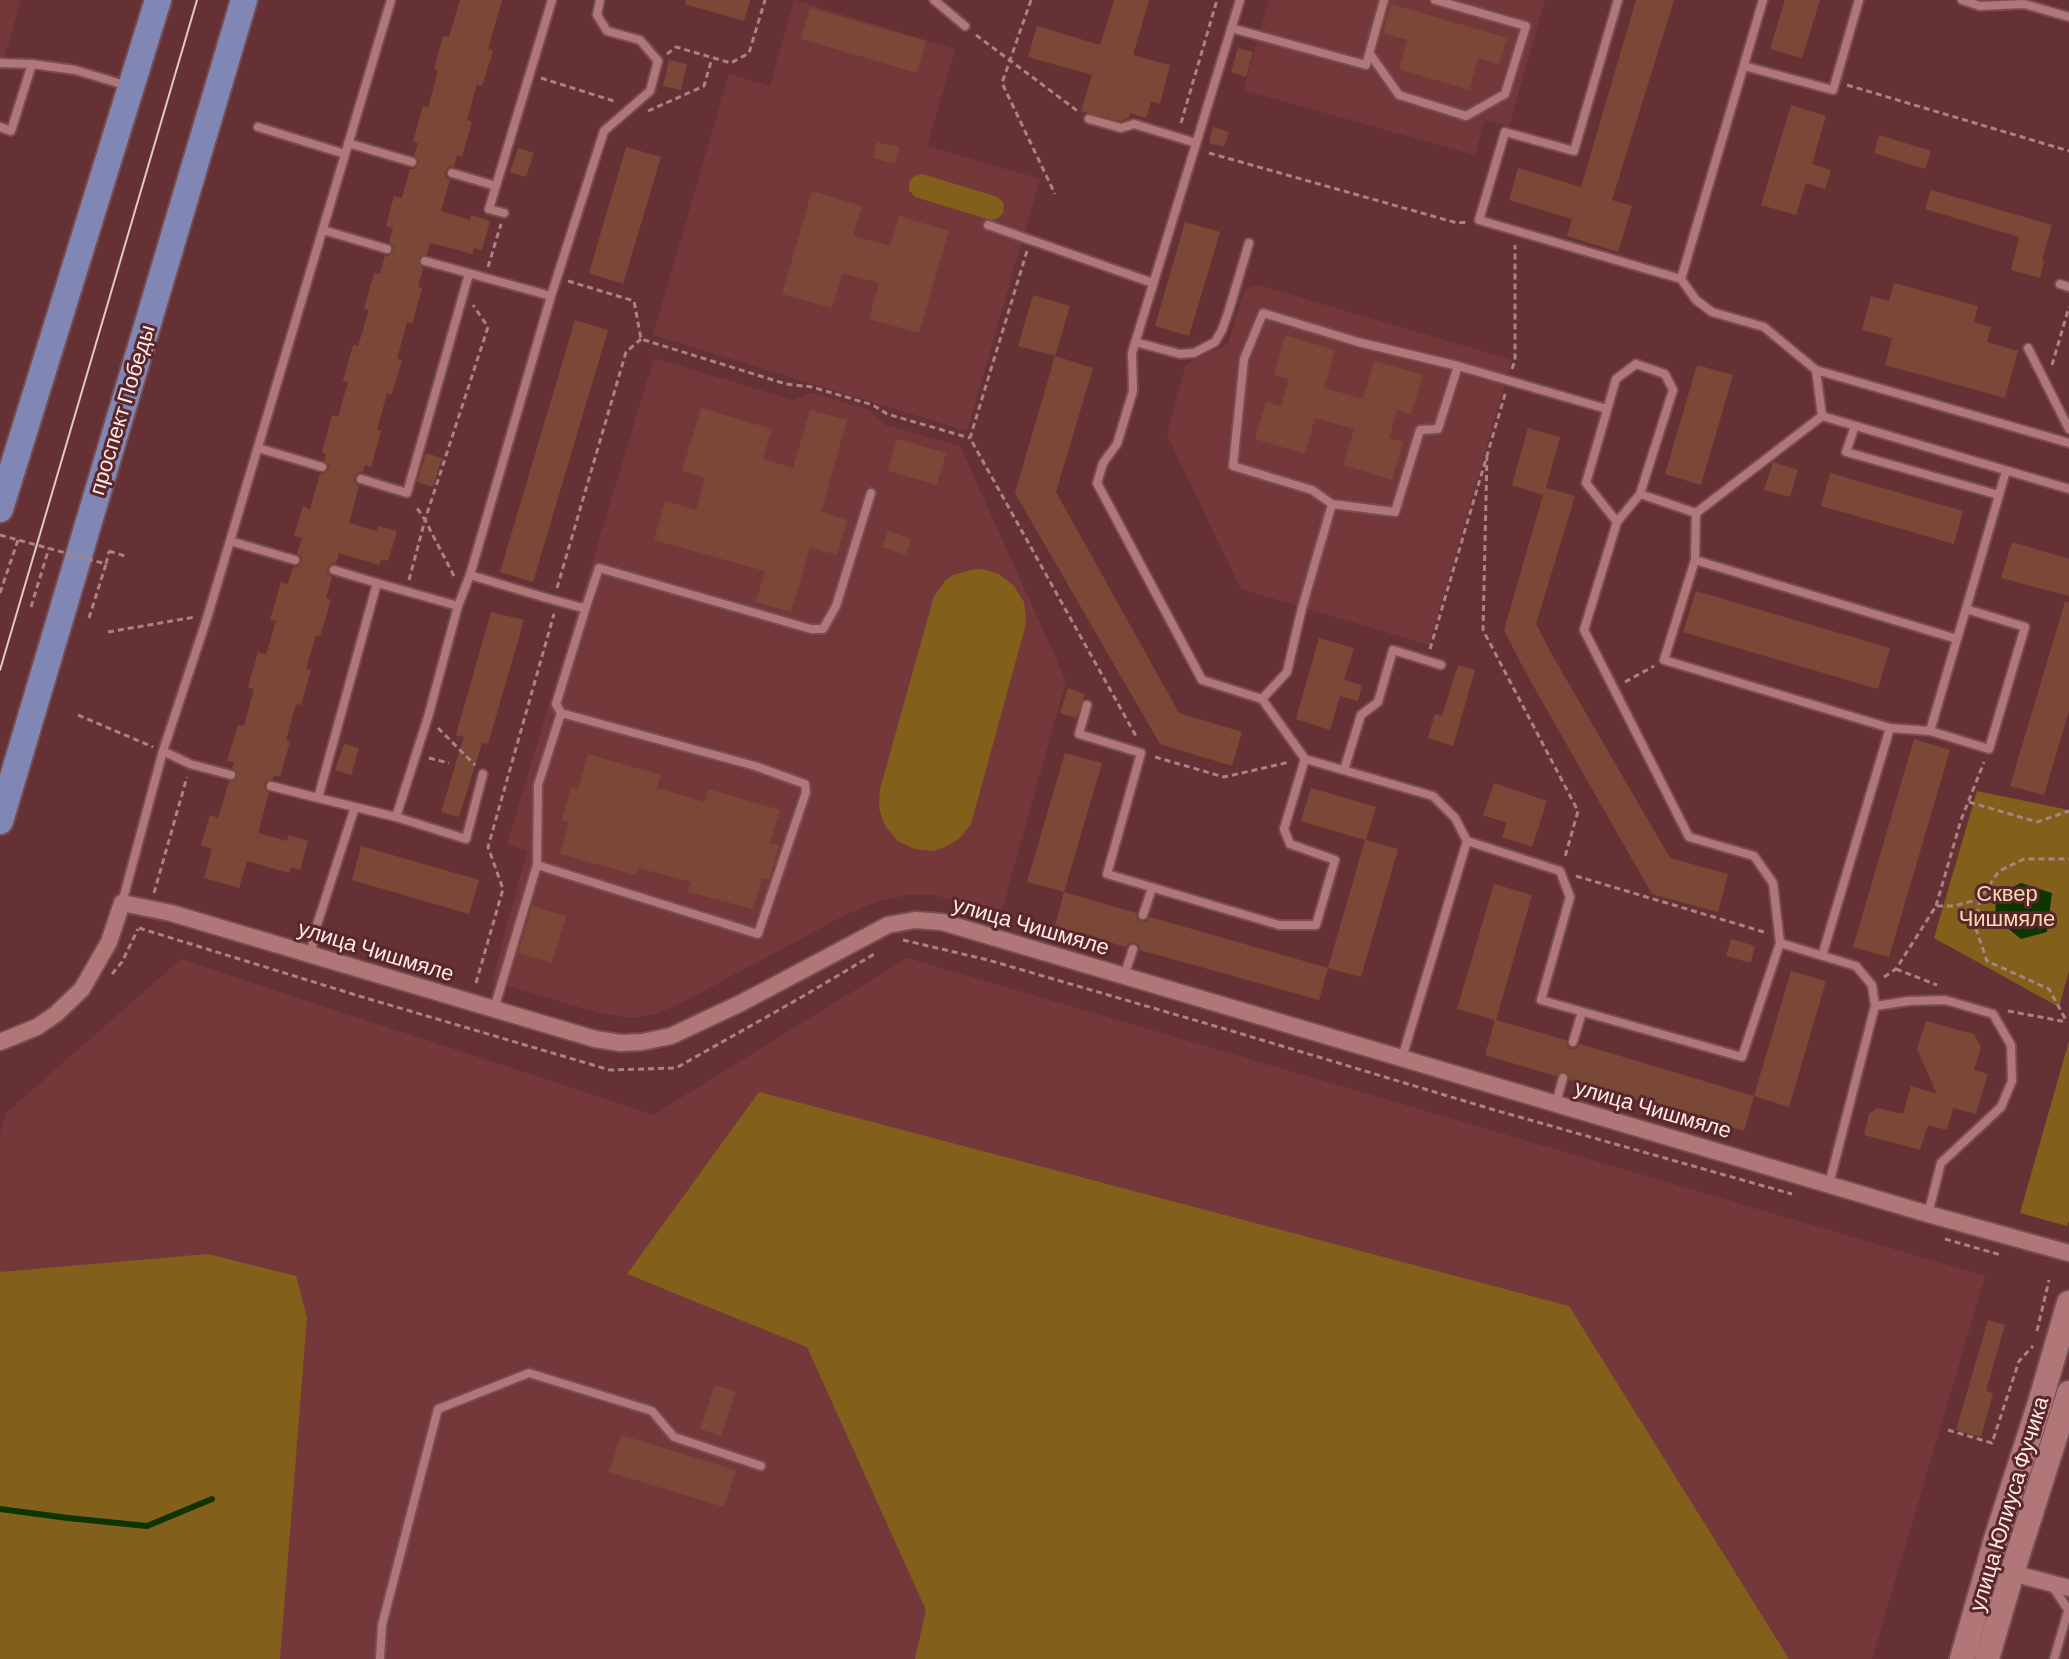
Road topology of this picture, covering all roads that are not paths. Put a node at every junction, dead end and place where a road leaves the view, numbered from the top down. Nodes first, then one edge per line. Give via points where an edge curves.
1 (158, 0) edge
2 (244, 0) edge
3 (391, 0) edge
4 (552, 0) edge
5 (600, 0) edge
6 (934, 0) edge
7 (1240, 0) edge
8 (1384, 0) edge
9 (1435, 0) edge
10 (1618, 0) edge
11 (1763, 0) edge
12 (1859, 0) edge
13 (1962, 0) edge
14 (2069, 17) edge
15 (965, 26) road end
16 (1231, 28) junction
17 (1370, 54) junction
18 (0, 63) edge
19 (32, 64) junction
20 (1744, 66) junction
21 (132, 87) junction
22 (1089, 119) road end
23 (0, 127) edge
24 (258, 127) dead end
25 (348, 143) junction
26 (1195, 146) junction
27 (345, 154) junction
28 (412, 162) dead end
29 (452, 173) dead end
30 (496, 186) junction
31 (504, 213) road end
32 (988, 225) dead end
33 (323, 230) junction
34 (1249, 243) dead end
35 (387, 249) dead end
36 (425, 261) dead end
37 (469, 274) junction
38 (1681, 279) junction
39 (1153, 283) junction
40 (551, 296) junction
41 (1135, 342) junction
42 (2028, 348) dead end
43 (1458, 366) junction
44 (1816, 370) junction
45 (1607, 409) junction
46 (1822, 416) junction
47 (1855, 426) junction
48 (2069, 429) edge
49 (2069, 443) edge
50 (258, 448) junction
51 (322, 467) dead end
52 (2006, 471) junction
53 (361, 479) dead end
54 (2069, 489) edge
55 (871, 493) dead end
56 (1640, 494) junction
57 (1999, 495) junction
58 (1332, 504) junction
59 (0, 509) edge
60 (1696, 513) junction
61 (1617, 522) junction
62 (230, 541) junction
63 (295, 560) dead end
64 (1695, 560) junction
65 (334, 570) dead end
66 (470, 575) junction
67 (377, 583) junction
68 (458, 606) junction
69 (586, 607) junction
70 (1966, 609) junction
71 (1957, 639) junction
72 (1441, 665) dead end
73 (1262, 699) junction
74 (1087, 705) dead end
75 (561, 713) junction
76 (1890, 728) junction
77 (1930, 731) junction
78 (163, 751) junction
79 (1305, 759) junction
80 (1344, 770) junction
81 (483, 774) road end
82 (231, 775) dead end
83 (271, 786) dead end
84 (318, 798) junction
85 (355, 807) junction
86 (396, 817) junction
87 (0, 821) edge
88 (1467, 841) junction
89 (537, 865) junction
90 (1152, 888) junction
91 (122, 903) junction
92 (1143, 915) dead end
93 (1780, 940) junction
94 (1133, 949) dead end
95 (311, 955) junction
96 (1822, 956) junction
97 (1124, 976) junction
98 (1875, 1006) junction
99 (494, 1009) junction
100 (1582, 1012) junction
101 (3, 1038) edge
102 (1573, 1042) dead end
103 (1402, 1058) junction
104 (1563, 1078) dead end
105 (1556, 1103) junction
106 (1829, 1184) junction
107 (1928, 1214) junction
108 (2069, 1253) edge
109 (2069, 1303) edge
110 (2069, 1393) edge
111 (761, 1466) dead end
112 (2012, 1573) junction
113 (2050, 1583) junction
114 (2069, 1588) edge
115 (2069, 1611) edge
116 (380, 1659) edge
117 (1962, 1659) edge
118 (1987, 1659) edge
119 (2054, 1659) edge

1 - 21 main road
2 - 87 main road, проспект Победы
3 - 25 lane
4 - 30 lane
5 - 40 lane via 597,15 607,31 640,40 658,61 650,91 604,131
6 - 15 lane
7 - 16 lane
8 - 17 lane
9 - 17 lane via 1526,26 1505,94 1466,116 1399,95
10 - 38 lane via 1574,151 1505,132 1479,220
11 - 20 lane
12 - 20 lane via 1833,90
13 - 14 lane via 1980,6 2024,4
16 - 17 lane via 1366,65
16 - 26 lane
18 - 19 lane
19 - 21 lane
19 - 23 lane via 11,131
20 - 38 lane
21 - 59 main road
22 - 26 lane via 1121,128 1134,124
24 - 27 lane
25 - 27 lane
25 - 28 lane
26 - 39 lane
27 - 33 lane
29 - 30 lane
30 - 31 lane via 489,209
32 - 39 lane
33 - 35 lane
33 - 50 lane
34 - 41 lane via 1215,342 1180,354
36 - 37 lane
37 - 40 lane
37 - 53 lane via 407,493
38 - 44 lane via 1712,312 1764,327
39 - 41 lane
40 - 66 lane
41 - 73 lane via 1133,391 1117,444 1097,483 1202,680
42 - 48 lane
43 - 45 lane
43 - 58 lane via 1438,429 1420,430 1395,512
43 - 58 lane via 1263,313 1244,359 1233,466 1312,490
44 - 46 lane
44 - 49 lane
45 - 56 lane via 1616,379 1636,364 1665,374 1673,390
45 - 61 lane via 1586,483
46 - 47 lane
46 - 60 lane
47 - 52 lane
47 - 57 lane via 1846,452
50 - 51 lane
50 - 62 lane
52 - 54 lane
52 - 57 lane
55 - 69 lane via 836,606 823,629 599,568
56 - 60 lane
56 - 61 lane
57 - 70 lane
58 - 73 lane via 1287,672
60 - 64 lane
61 - 93 lane via 1584,630 1689,837 1754,856 1773,883
62 - 63 lane
62 - 78 lane
64 - 71 lane
64 - 76 lane via 1664,660
65 - 67 lane
66 - 68 lane
66 - 69 lane
67 - 68 lane
67 - 84 lane
68 - 86 lane
69 - 75 lane via 556,704
70 - 71 lane
70 - 77 lane via 2025,627 1989,749
71 - 77 lane
72 - 80 lane via 1393,650 1378,702 1361,715
73 - 79 lane
74 - 90 lane via 1079,734 1141,753 1107,874
75 - 89 lane via 538,785
75 - 89 lane via 755,766 805,784 806,792 758,934
76 - 77 lane
76 - 96 lane
78 - 82 lane
78 - 91 lane
79 - 80 lane
79 - 90 lane via 1284,829 1290,844 1335,860 1316,925 1279,925
80 - 88 lane via 1433,796 1455,818
81 - 86 lane via 466,839
83 - 84 lane
84 - 85 lane
85 - 86 lane
85 - 95 lane
88 - 100 lane via 1560,871 1570,897 1541,1000
88 - 103 lane
89 - 99 lane
90 - 92 lane
91 - 95 street, улица Чишмяле
91 - 101 street via 109,942 82,989 37,1027
93 - 96 lane
93 - 100 lane via 1742,1057
94 - 97 lane
95 - 99 street, улица Чишмяле
96 - 98 lane via 1856,966 1872,985
97 - 99 street, улица Чишмяле via 942,922 915,920 888,925 671,1036 621,1043
97 - 103 street, улица Чишмяле
98 - 106 lane
98 - 107 lane via 1945,1000 1993,1014 2011,1045 2012,1081 2001,1107 1941,1163
100 - 102 lane
103 - 105 street, улица Чишмяле
104 - 105 lane
105 - 106 street, улица Чишмяле
106 - 107 street, улица Чишмяле
107 - 108 street, улица Чишмяле
109 - 117 main road, улица Юлиуса Фучика
110 - 112 main road, улица Юлиуса Фучика
111 - 116 lane via 674,1437 652,1411 529,1373 438,1409 382,1625
112 - 113 street
112 - 118 main road, улица Юлиуса Фучика
113 - 114 street
113 - 115 lane
115 - 119 lane

